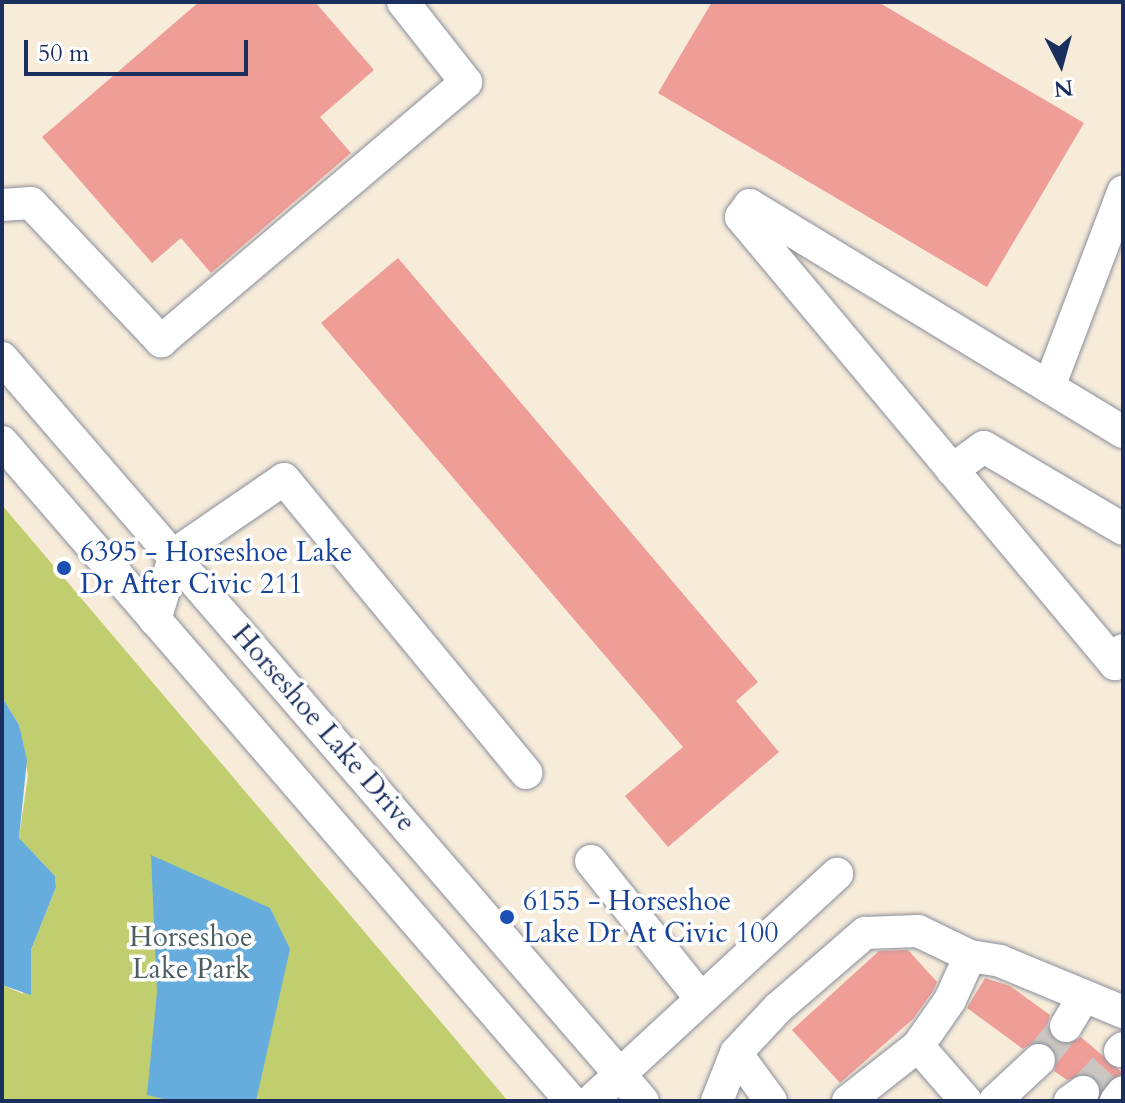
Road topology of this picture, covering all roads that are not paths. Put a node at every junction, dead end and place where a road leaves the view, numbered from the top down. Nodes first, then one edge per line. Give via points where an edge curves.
1 (403, 2) edge
2 (1123, 192) edge
3 (2, 205) edge
4 (2, 358) edge
5 (1049, 387) junction
6 (1123, 432) edge
7 (2, 442) edge
8 (952, 470) junction
9 (1123, 529) edge
10 (175, 554) junction
11 (155, 620) junction
12 (1123, 650) edge
13 (526, 773) dead end
14 (591, 861) dead end
15 (837, 874) dead end
16 (970, 956) junction
17 (1084, 996) junction
18 (701, 999) junction
19 (1123, 1012) edge
20 (1066, 1026) tunnel mouth
21 (918, 1046) junction
22 (736, 1053) junction
23 (1039, 1060) tunnel mouth
24 (619, 1075) junction
25 (1123, 1092) edge
26 (571, 1101) edge
27 (591, 1101) edge
28 (643, 1101) edge
29 (717, 1101) edge
30 (771, 1101) edge
31 (848, 1101) edge
32 (966, 1101) edge
33 (995, 1101) edge
34 (1116, 1101) edge

1 - 3 street via 466,82 161,341 31,203
2 - 5 street
4 - 10 street, Horseshoe Lake Drive
5 - 6 street
5 - 8 street via 750,205 741,217
7 - 11 street, Horseshoe Lake Drive
8 - 9 street via 984,447
8 - 12 street via 1115,664
10 - 11 street
10 - 13 street via 284,479
10 - 24 street, Horseshoe Lake Drive
11 - 26 street, Horseshoe Lake Drive
14 - 18 street
15 - 18 street
16 - 17 street via 1000,961
16 - 21 street via 950,1000
16 - 22 street via 918,931 865,933 778,1008
17 - 19 street
17 - 20 street
18 - 24 street
21 - 31 street
21 - 32 street
22 - 29 street
22 - 30 street
23 - 33 street
24 - 27 street
24 - 28 street, Horseshoe Lake Drive
25 - 34 street

